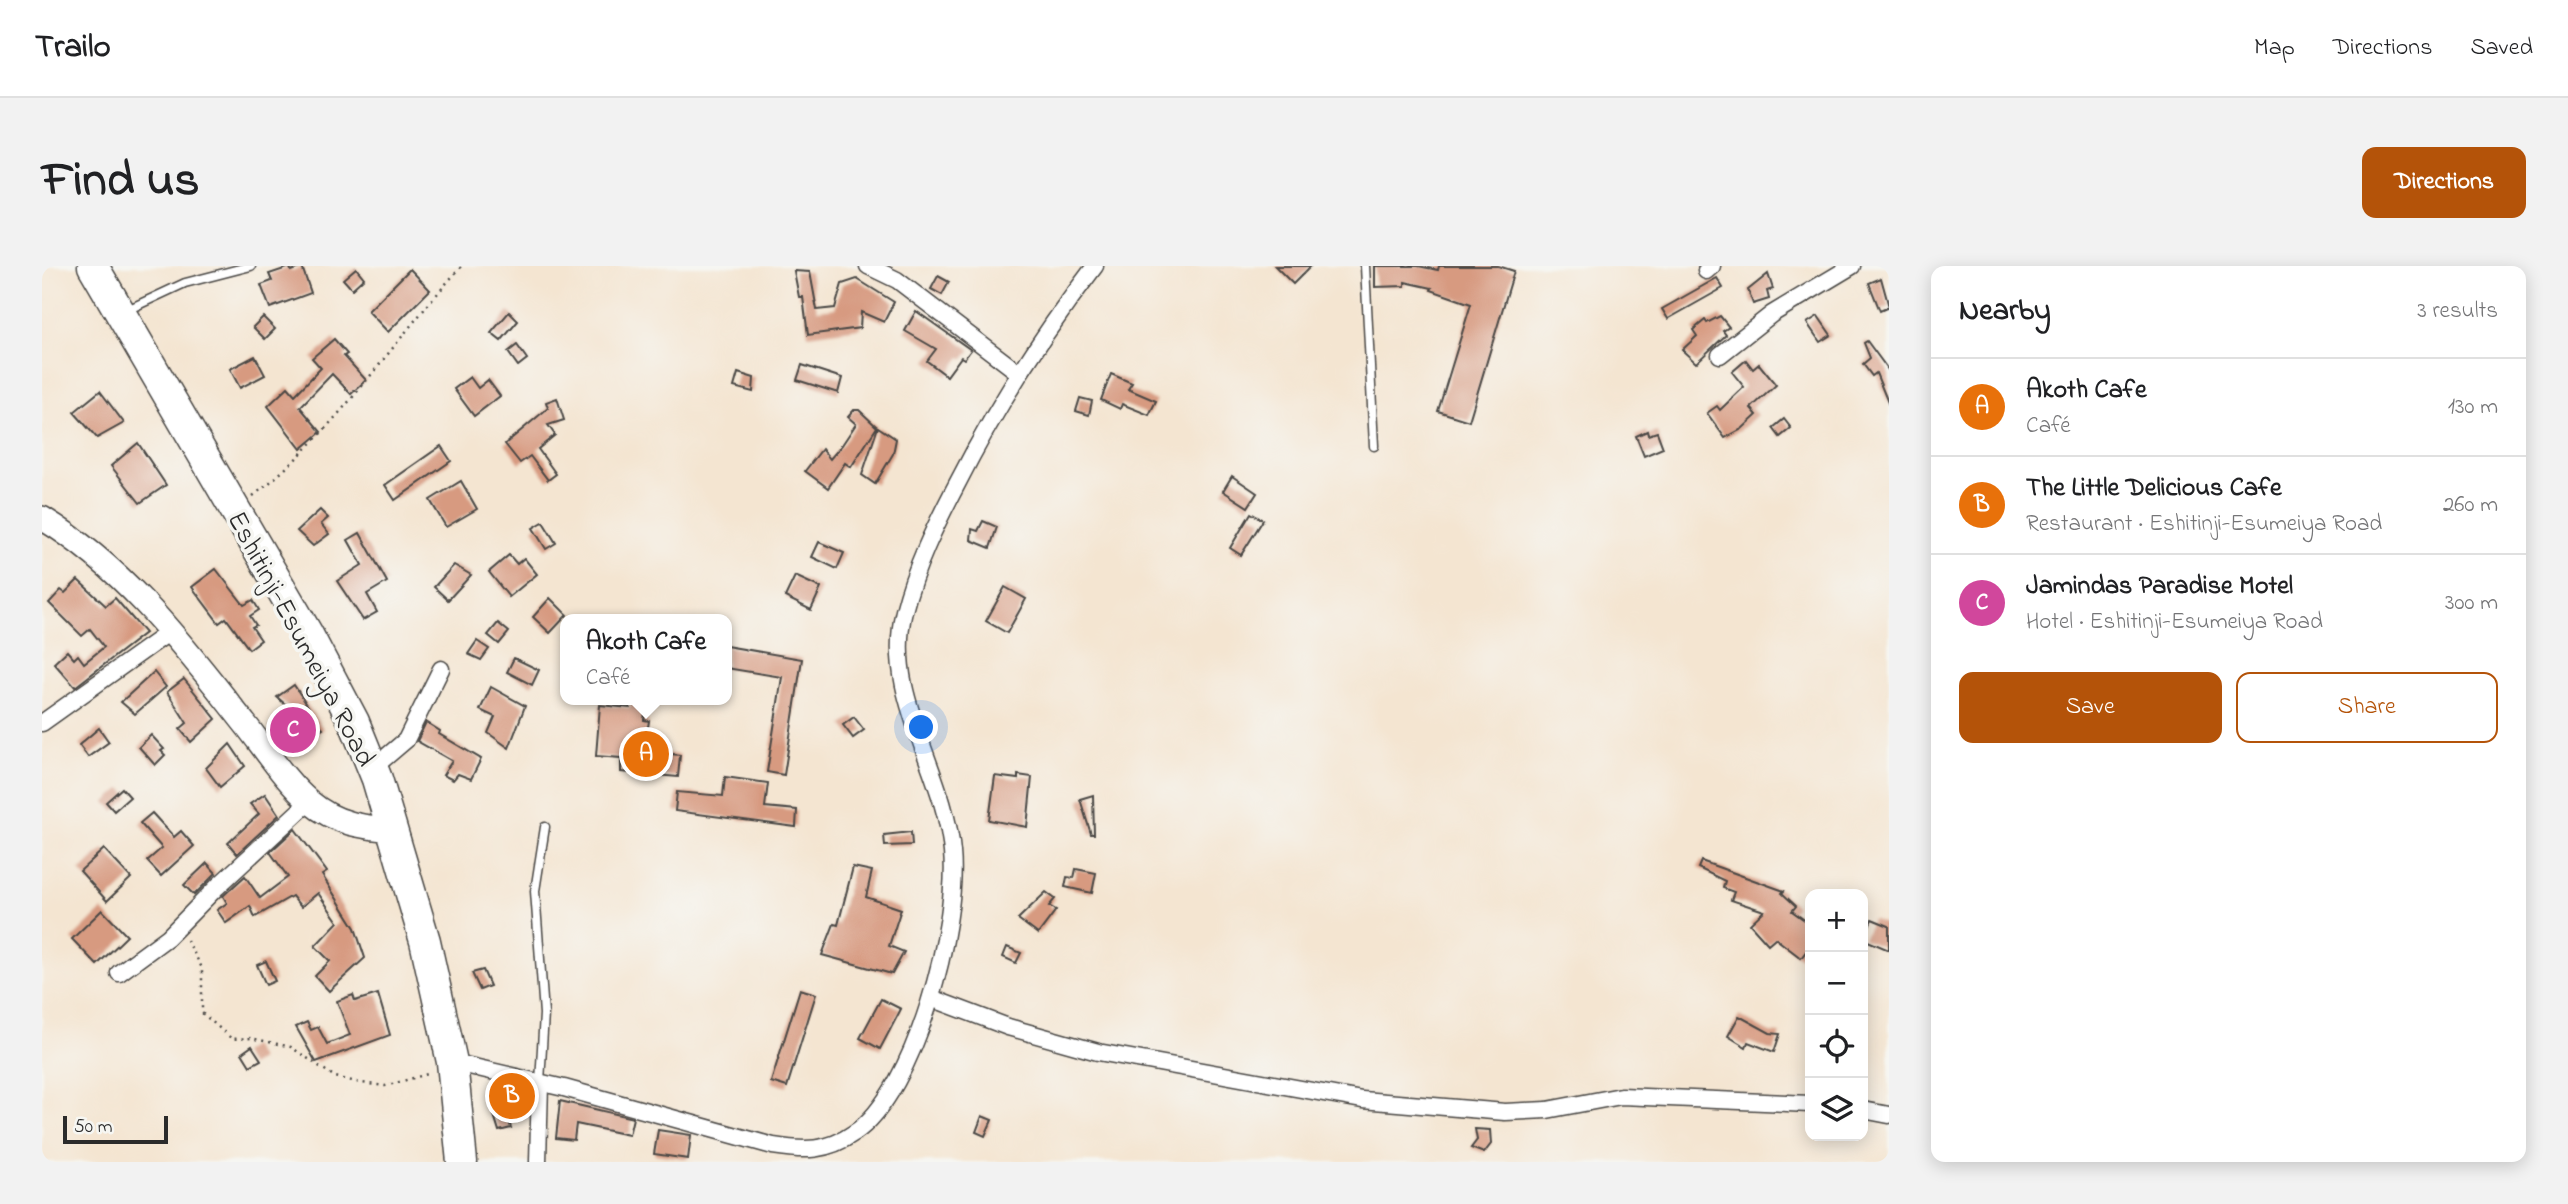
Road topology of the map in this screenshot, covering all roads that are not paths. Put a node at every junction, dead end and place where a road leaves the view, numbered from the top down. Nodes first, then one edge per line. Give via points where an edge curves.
1 (93, 266) edge
2 (251, 266) edge
3 (868, 266) edge
4 (1095, 266) edge
5 (1366, 266) edge
6 (1852, 266) edge
7 (119, 314) junction
8 (1720, 355) dead end
9 (1019, 373) junction
10 (1374, 446) dead end
11 (42, 518) edge
12 (171, 631) junction
13 (442, 669) dead end
14 (42, 723) edge
15 (373, 768) junction
16 (309, 802) junction
17 (545, 827) dead end
18 (394, 830) junction
19 (119, 973) dead end
20 (930, 998) junction
21 (452, 1067) junction
22 (540, 1083) junction
23 (1805, 1104) edge
24 (1868, 1111) edge
25 (1889, 1115) edge
26 (808, 1157) edge
27 (462, 1162) edge
28 (538, 1162) edge

1 - 7 highway, Eshitinji-Esumeiya Road
2 - 7 lane via 186,283
3 - 9 street via 897,281
4 - 9 street
5 - 10 lane
6 - 8 street via 1772,314
7 - 15 highway, Eshitinji-Esumeiya Road via 236,509 342,700
9 - 20 street via 994,411 933,531 904,611 901,671 944,807 952,851 949,925
11 - 12 street via 113,569
12 - 14 street
12 - 16 street
13 - 15 street via 406,740
15 - 18 highway, Eshitinji-Esumeiya Road
16 - 18 street via 352,826
16 - 19 street via 168,937
17 - 22 lane via 535,891 544,1014
18 - 21 highway, Eshitinji-Esumeiya Road via 425,941
20 - 23 street via 1008,1027 1098,1052 1362,1100 1505,1112 1547,1110 1608,1096
20 - 26 street via 881,1106 853,1134
21 - 22 street
21 - 27 highway, Eshitinji-Esumeiya Road
22 - 26 street
22 - 28 street
24 - 25 street

